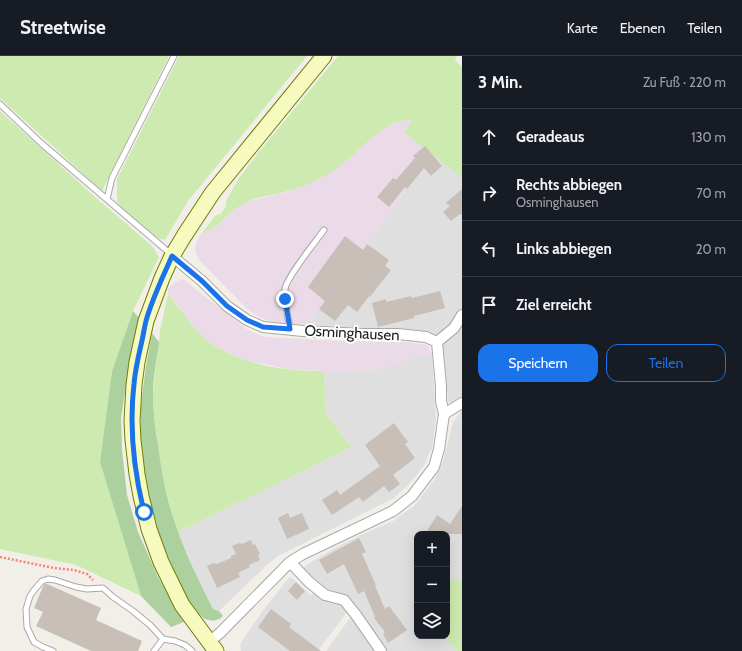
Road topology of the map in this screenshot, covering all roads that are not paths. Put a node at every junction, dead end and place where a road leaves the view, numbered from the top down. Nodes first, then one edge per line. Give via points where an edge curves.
1 (174, 56) edge
2 (324, 56) edge
3 (0, 104) edge
4 (106, 199) junction
5 (324, 230) dead end
6 (172, 256) junction
7 (462, 315) edge
8 (290, 329) junction
9 (437, 342) junction
10 (462, 403) edge
11 (444, 414) junction
12 (290, 562) junction
13 (163, 639) junction
14 (212, 646) edge
15 (53, 651) edge
16 (154, 651) edge
17 (192, 651) edge
18 (381, 651) edge

1 - 4 lane via 112,178
2 - 6 main road via 213,192
3 - 4 lane
4 - 6 lane
5 - 8 lane via 286,285 285,299
6 - 8 street, Osminghausen via 227,306 247,320 263,327
6 - 14 main road via 144,328 134,385 133,440 140,496 155,547 182,605
7 - 9 street via 454,328
8 - 9 street, Osminghausen via 398,334
9 - 11 street
10 - 11 street
11 - 12 street via 434,467 412,496 393,511
12 - 14 street via 220,633
12 - 18 street via 325,595 344,600
13 - 15 lane via 150,625 103,588 87,590 48,579 42,581 30,596 26,609 27,627 34,642
13 - 16 lane
13 - 17 lane via 185,645

